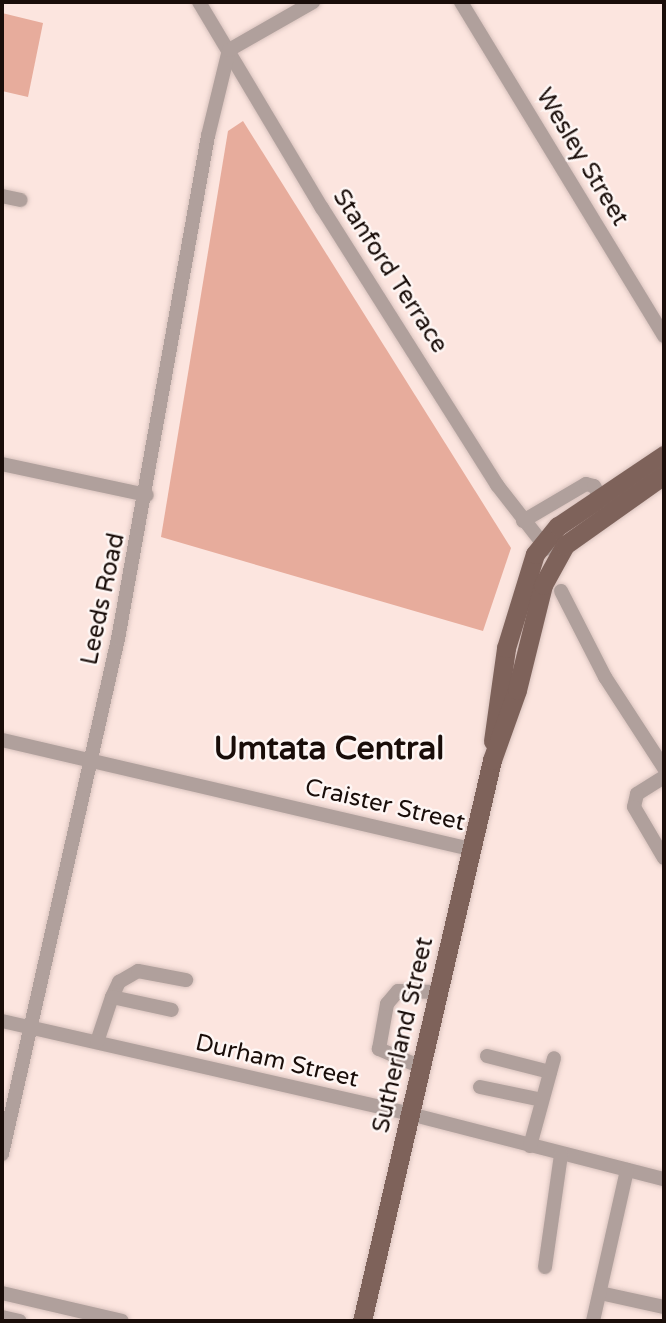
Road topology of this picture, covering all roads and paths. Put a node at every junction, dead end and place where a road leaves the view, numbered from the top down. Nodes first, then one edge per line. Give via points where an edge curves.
1 (199, 2) edge
2 (313, 2) edge
3 (461, 2) edge
4 (229, 50) junction
5 (2, 196) edge
6 (21, 200) dead end
7 (664, 336) edge
8 (664, 455) edge
9 (2, 464) edge
10 (664, 475) edge
11 (147, 495) junction
12 (600, 497) junction
13 (523, 520) junction
14 (548, 550) junction
15 (561, 591) dead end
16 (2, 740) edge
17 (91, 761) junction
18 (664, 768) edge
19 (664, 777) edge
20 (471, 849) junction
21 (664, 858) edge
22 (186, 980) dead end
23 (438, 992) junction
24 (112, 998) junction
25 (172, 1010) dead end
26 (2, 1021) edge
27 (32, 1028) junction
28 (97, 1042) junction
29 (488, 1056) dead end
30 (421, 1067) junction
31 (480, 1087) dead end
32 (542, 1100) junction
33 (410, 1114) junction
34 (530, 1146) junction
35 (2, 1150) edge
36 (561, 1154) junction
37 (627, 1170) junction
38 (664, 1179) edge
39 (545, 1266) dead end
40 (2, 1293) edge
41 (600, 1293) junction
42 (664, 1307) edge
43 (2, 1317) edge
44 (20, 1321) edge
45 (122, 1321) edge
46 (362, 1321) edge
47 (593, 1321) edge

1 - 4 street, Stanford Terrace
2 - 4 street
3 - 7 street, Wesley Street
4 - 11 street, Leeds Road via 208,136
4 - 13 street, Stanford Terrace via 322,208
5 - 6 street
8 - 12 main road, Sutherland Street
9 - 11 street
10 - 14 main road, Sutherland Street
11 - 17 street, Leeds Road
12 - 13 street via 594,486 586,484
12 - 14 main road, Sutherland Street via 558,526
13 - 14 street, Stanford Terrace
14 - 20 main road, Sutherland Street via 517,690 492,760
15 - 18 street via 605,677
16 - 17 street, Craister Street
17 - 20 street, Craister Street
17 - 27 street, Leeds Road
19 - 21 street via 637,794 634,807
20 - 23 main road, Sutherland Street
22 - 24 street via 138,971 119,982
23 - 30 main road, Sutherland Street
23 - 30 street via 398,991 387,1004 379,1049
24 - 25 street
24 - 28 street
26 - 27 street, Durham Street
27 - 28 street, Durham Street
27 - 35 street, Leeds Road
28 - 33 street, Durham Street
29 - 32 street via 552,1065
30 - 33 main road, Sutherland Street
31 - 32 street
32 - 34 street
33 - 34 street, Durham Street
33 - 46 main road, Sutherland Street
34 - 36 street, Durham Street
36 - 37 street, Durham Street
36 - 39 street
37 - 38 street, Durham Street
37 - 41 street
40 - 45 street
41 - 42 street
41 - 47 street
43 - 44 street

